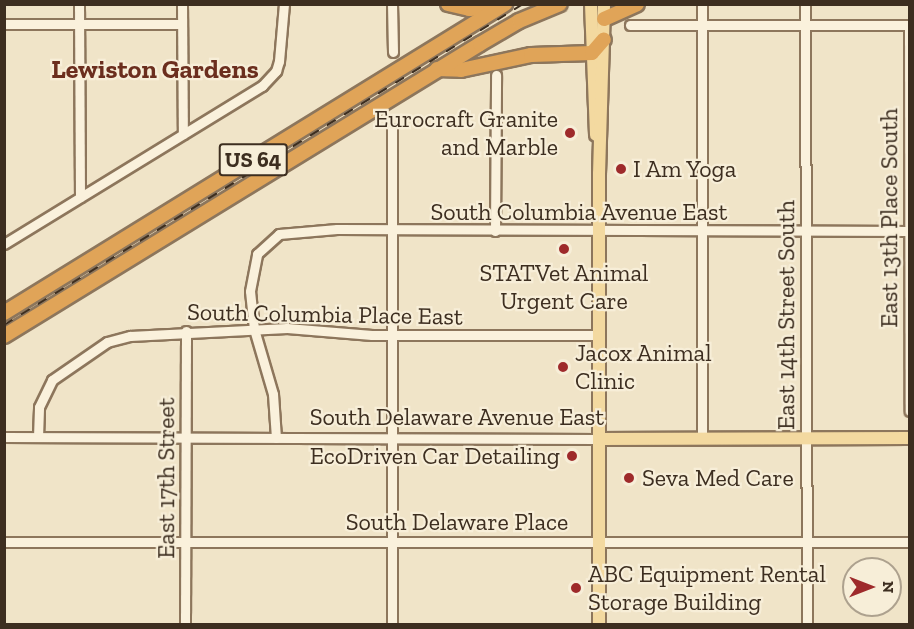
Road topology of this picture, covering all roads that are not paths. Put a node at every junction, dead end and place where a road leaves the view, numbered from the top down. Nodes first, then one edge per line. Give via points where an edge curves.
1 (79, 4) edge
2 (182, 4) edge
3 (284, 4) edge
4 (392, 4) edge
5 (448, 4) edge
6 (560, 4) edge
7 (591, 4) edge
8 (604, 4) edge
9 (637, 4) edge
10 (702, 4) edge
11 (805, 4) edge
12 (504, 6) edge
13 (604, 20) junction
14 (4, 24) edge
15 (79, 24) junction
16 (182, 24) junction
17 (702, 24) junction
18 (630, 25) dead end
19 (805, 25) junction
20 (909, 25) edge
21 (604, 39) junction
22 (393, 52) dead end
23 (592, 52) junction
24 (437, 69) junction
25 (496, 75) dead end
26 (392, 129) dead end
27 (183, 134) junction
28 (599, 174) junction
29 (80, 197) junction
30 (495, 231) junction
31 (599, 231) junction
32 (806, 231) junction
33 (909, 231) edge
34 (393, 232) junction
35 (701, 232) junction
36 (4, 244) edge
37 (4, 313) edge
38 (254, 329) junction
39 (186, 331) junction
40 (393, 335) junction
41 (599, 335) junction
42 (4, 336) edge
43 (909, 411) edge
44 (4, 437) edge
45 (38, 437) junction
46 (185, 437) junction
47 (276, 438) junction
48 (393, 438) junction
49 (702, 438) junction
50 (806, 438) junction
51 (909, 438) edge
52 (599, 439) junction
53 (392, 541) junction
54 (599, 541) junction
55 (4, 542) edge
56 (186, 542) junction
57 (806, 542) junction
58 (909, 542) edge
59 (185, 624) edge
60 (392, 624) edge
61 (599, 624) edge
62 (807, 624) edge

1 - 15 street
2 - 16 street
3 - 27 street via 276,71 262,86
4 - 22 street
5 - 12 highway via 469,9
6 - 24 highway, US 64 via 519,21
7 - 23 main road
8 - 13 main road
9 - 13 highway
10 - 17 street
11 - 19 street, East 14th Street South
12 - 37 highway, US 64
13 - 21 main road
14 - 15 street
15 - 16 street
15 - 29 street
16 - 27 street
17 - 18 street
17 - 19 street
17 - 35 street
19 - 20 street
19 - 32 street, East 14th Street South
20 - 33 street, East 13th Place South
21 - 23 highway
21 - 28 main road
23 - 24 highway via 531,55 461,70
23 - 28 main road
24 - 42 highway, US 64
25 - 30 street
26 - 34 street
27 - 29 street
28 - 31 main road
29 - 36 street
30 - 31 street, South Columbia Avenue East
30 - 34 street, South Columbia Avenue East
31 - 35 street, South Columbia Avenue East
31 - 41 main road
32 - 33 street, South Columbia Avenue East
32 - 35 street, South Columbia Avenue East
32 - 50 street, East 14th Street South
33 - 43 street, East 13th Place South
34 - 38 street, South Columbia Avenue East via 296,231 270,238 257,254 250,291
34 - 40 street
35 - 49 street
38 - 39 street, South Columbia Place East
38 - 40 street, South Columbia Place East
38 - 47 street via 273,394
39 - 45 street, South Columbia Place East via 117,339 60,373 42,399
39 - 46 street, East 17th Street
40 - 41 street, South Columbia Place East
40 - 48 street
41 - 52 main road
44 - 45 street, South Delaware Avenue East
45 - 46 street, South Delaware Avenue East
46 - 47 street, South Delaware Avenue East
46 - 56 street, East 17th Street
47 - 48 street, South Delaware Avenue East
48 - 52 street, South Delaware Avenue East
48 - 53 street
49 - 50 main road, South Delaware Avenue East
49 - 52 main road, South Delaware Avenue East
50 - 51 main road, South Delaware Avenue East
50 - 57 street, East 14th Street South
52 - 54 main road
53 - 54 street, South Delaware Place
53 - 56 street, South Delaware Place
53 - 60 street
54 - 57 street, South Delaware Place
54 - 61 main road
55 - 56 street, South Delaware Place
56 - 59 street, East 17th Street
57 - 58 street, South Delaware Place
57 - 62 street, East 14th Street South

